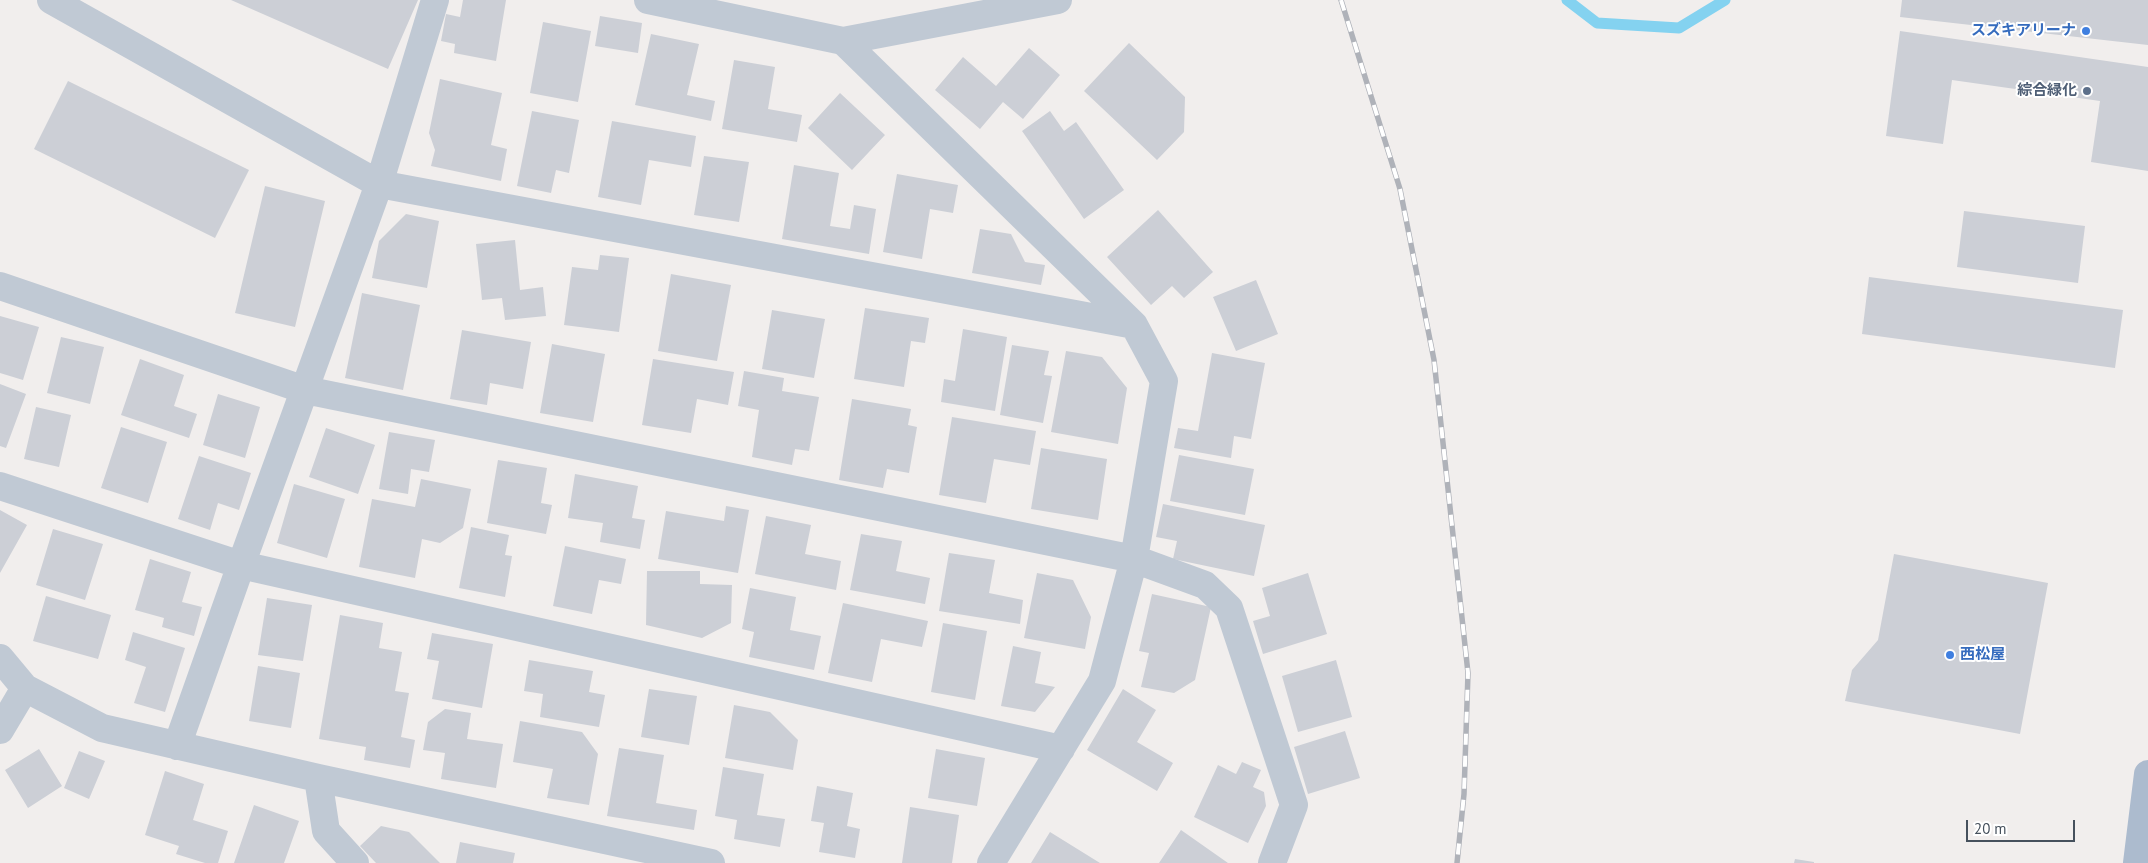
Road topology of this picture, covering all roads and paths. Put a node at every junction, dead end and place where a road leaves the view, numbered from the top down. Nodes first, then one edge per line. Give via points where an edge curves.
1 (51, 0) edge
2 (436, 0) edge
3 (648, 0) edge
4 (1058, 0) edge
5 (843, 41) junction
6 (379, 184) junction
7 (0, 286) edge
8 (1134, 325) junction
9 (305, 390) junction
10 (0, 486) edge
11 (1134, 559) junction
12 (241, 565) junction
13 (0, 658) edge
14 (25, 688) junction
15 (0, 730) edge
16 (177, 746) junction
17 (1061, 749) junction
18 (2148, 774) edge
19 (318, 778) junction
20 (355, 863) edge
21 (711, 863) edge
22 (992, 863) edge
23 (1272, 863) edge
24 (2137, 863) edge

1 - 6 street
2 - 6 street
3 - 5 street
4 - 5 street
5 - 8 street
6 - 8 street
6 - 9 street
7 - 9 street
8 - 11 street via 1164,380
9 - 11 street
9 - 12 street
10 - 12 street
11 - 17 street via 1102,681
11 - 23 street via 1206,585 1230,608 1294,805
12 - 16 street
12 - 17 street
13 - 14 street
14 - 15 street
14 - 16 street via 102,728
16 - 19 street
17 - 22 street
18 - 24 main road
19 - 20 street via 326,831
19 - 21 street

